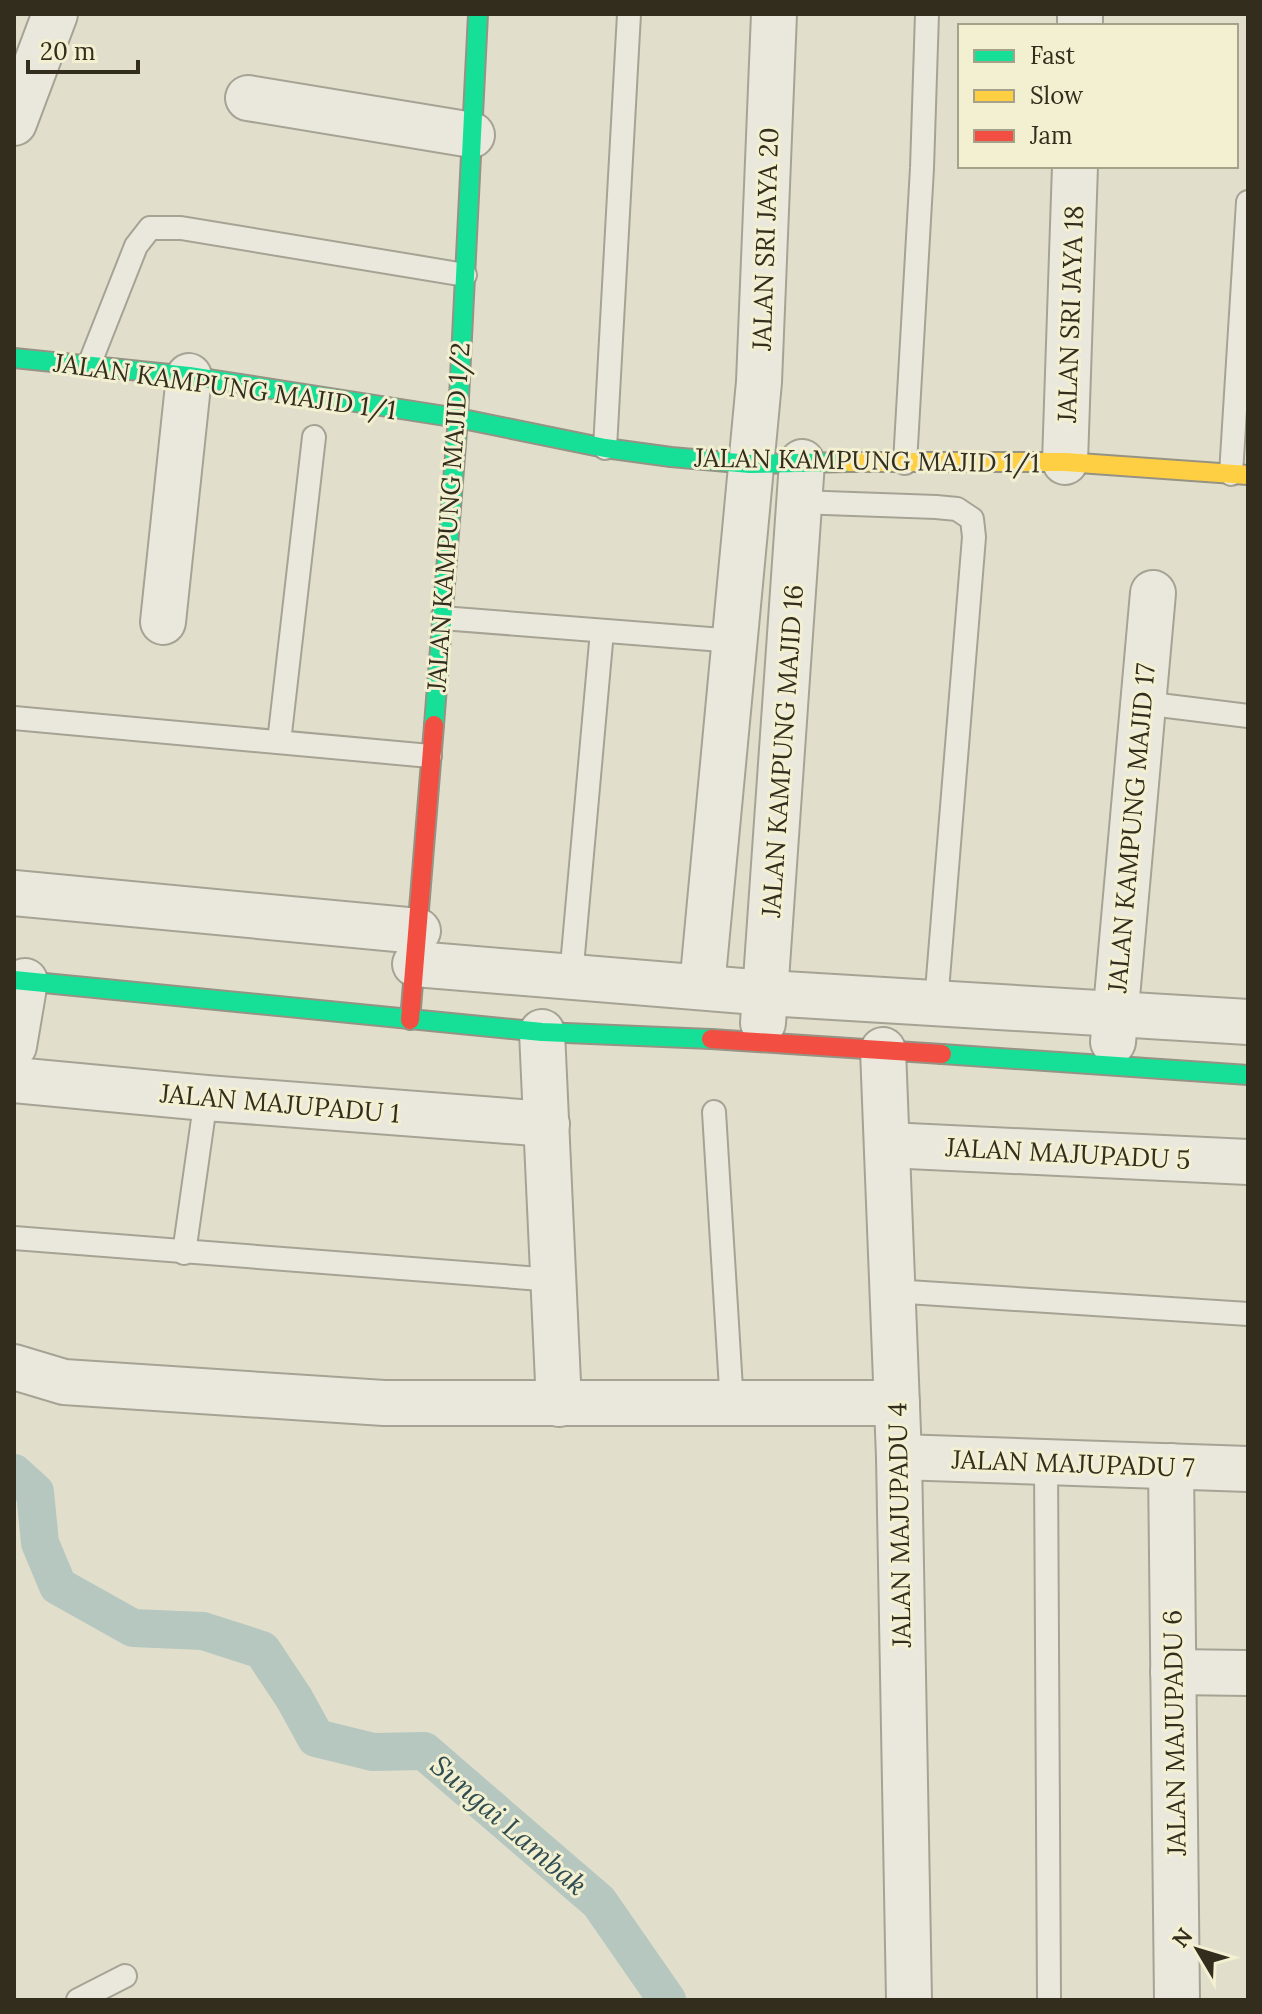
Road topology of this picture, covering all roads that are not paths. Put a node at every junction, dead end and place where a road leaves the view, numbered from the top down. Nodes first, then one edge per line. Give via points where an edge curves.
1 (55, 14) edge
2 (478, 14) edge
3 (629, 14) edge
4 (774, 14) edge
5 (927, 14) edge
6 (22, 78) edge
7 (248, 98) dead end
8 (14, 123) edge
9 (472, 135) junction
10 (1075, 168) edge
11 (1248, 202) edge
12 (465, 275) junction
13 (14, 358) edge
14 (89, 365) junction
15 (189, 376) junction
16 (458, 418) junction
17 (314, 437) dead end
18 (605, 448) junction
19 (1065, 462) junction
20 (905, 463) junction
21 (750, 464) junction
22 (1240, 474) edge
23 (800, 482) junction
24 (1153, 593) dead end
25 (442, 618) junction
26 (163, 622) dead end
27 (602, 631) junction
28 (735, 641) junction
29 (1143, 703) junction
30 (1248, 716) edge
31 (14, 718) edge
32 (279, 742) junction
33 (430, 756) junction
34 (14, 893) edge
35 (416, 947) junction
36 (571, 977) junction
37 (19, 980) edge
38 (702, 987) junction
39 (767, 993) junction
40 (936, 1003) junction
41 (1114, 1013) junction
42 (410, 1020) junction
43 (1248, 1022) edge
44 (542, 1032) junction
45 (761, 1041) junction
46 (14, 1046) edge
47 (883, 1050) junction
48 (1112, 1064) junction
49 (1248, 1075) edge
50 (14, 1080) edge
51 (206, 1098) junction
52 (714, 1112) dead end
53 (547, 1124) junction
54 (887, 1145) junction
55 (1248, 1162) edge
56 (14, 1238) edge
57 (184, 1253) junction
58 (554, 1280) junction
59 (892, 1291) junction
60 (1248, 1314) edge
61 (14, 1367) edge
62 (897, 1403) junction
63 (559, 1404) junction
64 (732, 1405) junction
65 (899, 1457) junction
66 (1046, 1462) junction
67 (1171, 1466) junction
68 (1248, 1469) edge
69 (1173, 1672) junction
70 (1248, 1673) edge
71 (125, 1976) dead end
72 (78, 2000) edge
73 (909, 2000) edge
74 (1049, 2000) edge
75 (1177, 2000) edge

1 - 6 street
2 - 9 street, JALAN KAMPUNG MAJID 1/2
3 - 18 lane
4 - 21 street, JALAN SRI JAYA 20 via 759,382
5 - 20 lane
6 - 8 street
7 - 9 street
9 - 12 street, JALAN KAMPUNG MAJID 1/2
10 - 19 street, JALAN SRI JAYA 18
11 - 22 lane
12 - 14 lane via 181,228 150,228 136,246
12 - 16 street, JALAN KAMPUNG MAJID 1/2
13 - 14 street, JALAN KAMPUNG MAJID 1/1
14 - 15 street, JALAN KAMPUNG MAJID 1/1
15 - 16 street, JALAN KAMPUNG MAJID 1/1
15 - 26 street
16 - 18 street, JALAN KAMPUNG MAJID 1/1
16 - 25 street, JALAN KAMPUNG MAJID 1/2
17 - 32 lane
18 - 21 street, JALAN KAMPUNG MAJID 1/1
19 - 20 street, JALAN KAMPUNG MAJID 1/1
19 - 22 street, JALAN KAMPUNG MAJID 1/1
20 - 23 street, JALAN KAMPUNG MAJID 1/1
21 - 23 street, JALAN KAMPUNG MAJID 1/1
21 - 28 street, JALAN SRI JAYA 20
23 - 39 street, JALAN KAMPUNG MAJID 16
23 - 40 lane via 957,509 972,519
24 - 29 street, JALAN KAMPUNG MAJID 17
25 - 27 lane
25 - 33 street, JALAN KAMPUNG MAJID 1/2
27 - 28 lane
27 - 36 lane
28 - 38 street, JALAN SRI JAYA 20
29 - 30 lane
29 - 41 street, JALAN KAMPUNG MAJID 17
31 - 32 lane
32 - 33 lane
33 - 35 street, JALAN KAMPUNG MAJID 1/2
34 - 35 street
35 - 36 street
35 - 42 street, JALAN KAMPUNG MAJID 1/2
36 - 38 street
37 - 42 street
37 - 46 street
38 - 39 street
39 - 40 street
39 - 45 street, JALAN KAMPUNG MAJID 16
40 - 41 street
41 - 43 street
41 - 48 street, JALAN KAMPUNG MAJID 17
42 - 44 street
44 - 45 street
44 - 53 street
45 - 47 street
47 - 48 street
47 - 54 street, JALAN MAJUPADU 4
48 - 49 street
50 - 51 street, JALAN MAJUPADU 1
51 - 53 street, JALAN MAJUPADU 1
51 - 57 lane
52 - 64 lane
53 - 58 street
54 - 55 street, JALAN MAJUPADU 5
54 - 59 street, JALAN MAJUPADU 4
56 - 57 lane
57 - 58 lane
58 - 63 street
59 - 60 lane
59 - 62 street, JALAN MAJUPADU 4
61 - 63 street via 64,1382 384,1403
62 - 64 street
62 - 65 street, JALAN MAJUPADU 4
63 - 64 street
65 - 66 street, JALAN MAJUPADU 7
65 - 73 street, JALAN MAJUPADU 4
66 - 67 street, JALAN MAJUPADU 7
66 - 74 lane
67 - 68 street, JALAN MAJUPADU 7
67 - 69 street, JALAN MAJUPADU 6
69 - 70 street
69 - 75 street, JALAN MAJUPADU 6
71 - 72 lane

